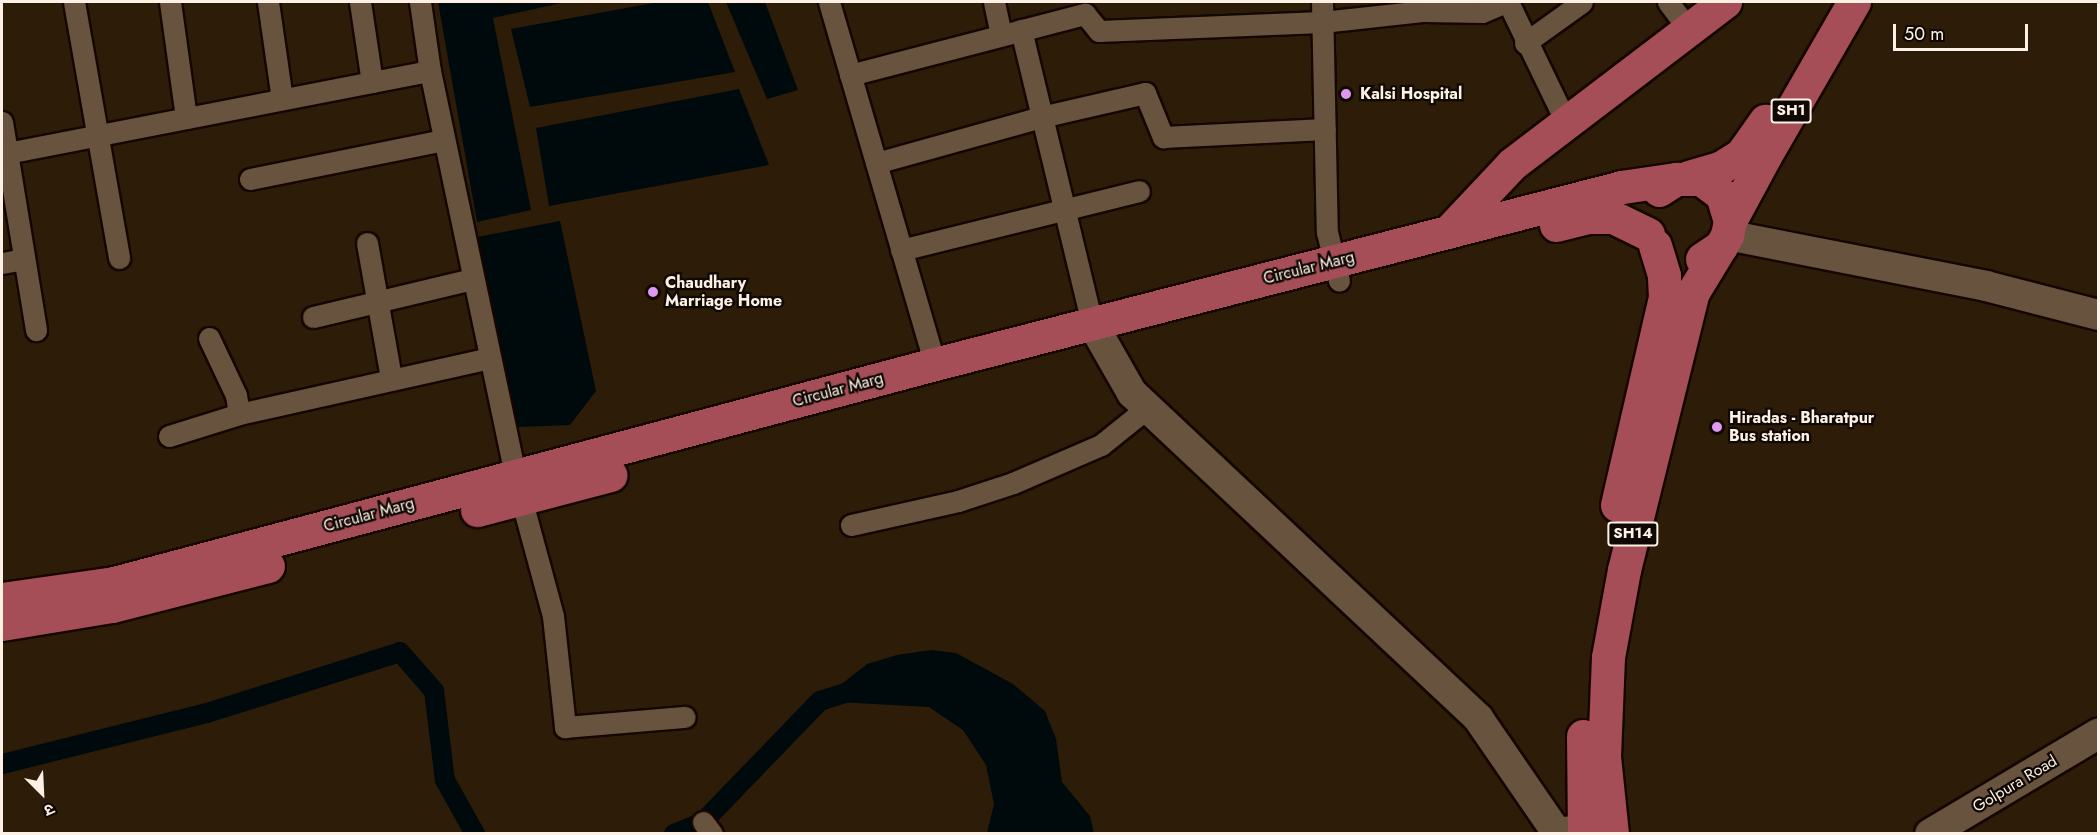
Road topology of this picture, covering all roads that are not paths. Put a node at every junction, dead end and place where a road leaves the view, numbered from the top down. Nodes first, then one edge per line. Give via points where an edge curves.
1 (74, 2) edge
2 (170, 2) edge
3 (268, 2) edge
4 (360, 2) edge
5 (420, 2) edge
6 (829, 2) edge
7 (994, 2) edge
8 (1507, 2) edge
9 (1582, 2) edge
10 (1668, 2) edge
11 (1725, 2) edge
12 (1831, 2) edge
13 (1854, 2) edge
14 (1426, 6) edge
15 (1063, 10) edge
16 (1322, 12) edge
17 (1688, 29) junction
18 (1011, 33) junction
19 (1526, 43) junction
20 (430, 71) junction
21 (850, 75) junction
22 (372, 82) junction
23 (282, 99) junction
24 (1041, 117) junction
25 (186, 118) junction
26 (2, 122) edge
27 (1566, 122) junction
28 (1325, 129) junction
29 (97, 135) junction
30 (444, 140) junction
31 (4, 153) edge
32 (876, 163) junction
33 (1682, 178) junction
34 (250, 179) dead end
35 (1139, 191) dead end
36 (1064, 209) junction
37 (1449, 232) junction
38 (1726, 234) junction
39 (1651, 240) junction
40 (367, 243) dead end
41 (902, 250) junction
42 (119, 258) dead end
43 (24, 259) junction
44 (2, 262) edge
45 (1336, 271) junction
46 (473, 279) junction
47 (376, 300) junction
48 (2098, 315) edge
49 (313, 317) dead end
50 (36, 330) dead end
51 (1098, 333) junction
52 (209, 338) dead end
53 (490, 358) junction
54 (935, 364) junction
55 (391, 378) junction
56 (1147, 408) junction
57 (239, 414) junction
58 (169, 436) dead end
59 (518, 488) junction
60 (851, 525) dead end
61 (2, 600) edge
62 (2, 624) edge
63 (685, 717) dead end
64 (2098, 734) edge
65 (1598, 830) edge
66 (1946, 830) edge

1 - 29 street
2 - 25 street
3 - 23 street
4 - 22 street
5 - 20 street
6 - 21 street
7 - 18 street
8 - 14 street via 1482,12
8 - 19 street
9 - 19 street
10 - 17 street
11 - 17 main road
12 - 33 main road, SH1 via 1756,137 1734,159
13 - 38 main road, SH1
14 - 16 street
15 - 16 street via 1084,14 1099,31
15 - 18 street
16 - 28 street
17 - 27 main road
18 - 21 street
18 - 24 street
19 - 27 street
20 - 22 street
20 - 30 street
21 - 32 street
22 - 23 street
23 - 25 street
24 - 28 street via 1145,93 1163,137
24 - 32 street
24 - 36 street
25 - 29 street
26 - 31 street
27 - 37 main road via 1512,164
28 - 45 street via 1327,232
29 - 31 street
29 - 42 street
30 - 34 street
30 - 46 street
31 - 43 street
32 - 41 street
33 - 37 main road, Circular Marg via 1622,188
33 - 38 main road via 1713,186 1722,195
33 - 39 main road via 1654,195 1647,213
35 - 36 street
36 - 41 street
36 - 51 street
37 - 45 main road, Circular Marg
38 - 39 main road via 1700,260 1675,260
38 - 48 street via 1986,286
38 - 65 main road, SH14 via 1693,292 1614,625 1608,657
39 - 45 main road, Circular Marg via 1626,220 1588,217
39 - 65 main road, SH14 via 1664,275 1665,297 1603,567 1586,662
40 - 47 street
41 - 54 street
43 - 44 street
43 - 50 street
45 - 51 main road, Circular Marg
46 - 47 street
46 - 53 street
47 - 49 street
47 - 55 street
51 - 54 main road, Circular Marg
51 - 56 street via 1132,393
51 - 59 main road, Circular Marg
52 - 57 street via 236,395
53 - 55 street
53 - 59 street
54 - 59 main road, Circular Marg
55 - 57 street
56 - 60 street via 1101,445 1013,483 958,501
56 - 65 street via 1478,718 1557,832
57 - 58 street
59 - 61 main road, Circular Marg via 114,583
59 - 62 main road, Circular Marg via 112,606
59 - 63 street via 553,616 565,727
64 - 66 street, Golpura Road

